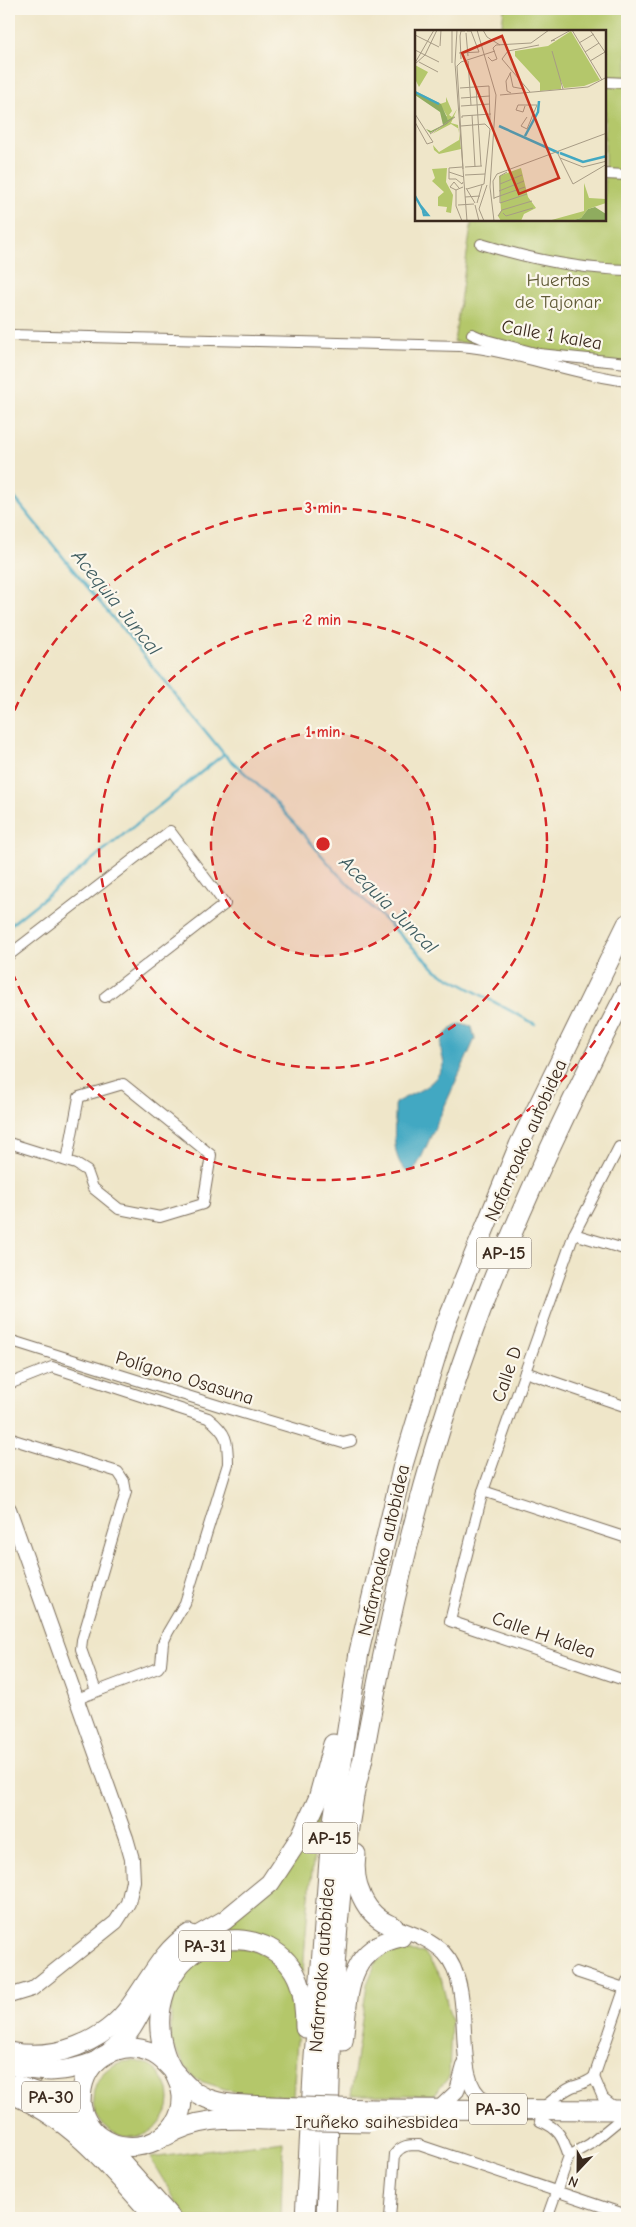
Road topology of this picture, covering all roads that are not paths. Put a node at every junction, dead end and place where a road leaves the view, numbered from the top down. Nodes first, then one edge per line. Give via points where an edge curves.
1 (606, 82) edge
2 (627, 83) edge
3 (606, 174) edge
4 (627, 175) edge
5 (482, 244) dead end
6 (627, 270) edge
7 (472, 334) dead end
8 (9, 335) edge
9 (627, 363) edge
10 (627, 381) edge
11 (627, 924) edge
12 (9, 955) edge
13 (627, 991) edge
14 (105, 998) dead end
15 (9, 1143) edge
16 (619, 1147) dead end
17 (68, 1161) junction
18 (574, 1234) junction
19 (627, 1250) edge
20 (446, 1322) junction
21 (9, 1340) edge
22 (525, 1372) junction
23 (9, 1384) edge
24 (627, 1407) edge
25 (9, 1435) edge
26 (352, 1441) dead end
27 (483, 1491) junction
28 (9, 1509) edge
29 (627, 1538) edge
30 (450, 1621) joint
31 (627, 1680) edge
32 (96, 1691) junction
33 (77, 1699) junction
34 (360, 1774) junction
35 (245, 1903) junction
36 (393, 1929) junction
37 (576, 1972) dead end
38 (626, 1986) edge
39 (9, 1996) edge
40 (9, 2052) edge
41 (104, 2056) junction
42 (465, 2061) junction
43 (9, 2065) edge
44 (171, 2067) junction
45 (594, 2077) junction
46 (9, 2083) edge
47 (9, 2093) edge
48 (436, 2111) junction
49 (269, 2113) junction
50 (541, 2115) junction
51 (370, 2116) junction
52 (623, 2116) edge
53 (94, 2130) junction
54 (328, 2133) junction
55 (160, 2139) junction
56 (569, 2156) junction
57 (555, 2191) junction
58 (627, 2215) edge
59 (155, 2218) edge
60 (170, 2218) edge
61 (299, 2218) edge
62 (305, 2218) edge
63 (326, 2218) edge
64 (390, 2218) edge
65 (546, 2218) edge

1 - 2 street
3 - 4 street
5 - 6 street via 531,259 569,266
7 - 9 street, Calle 1 kalea via 539,354
8 - 10 street via 460,346 494,349 578,373
11 - 20 highway, Nafarroako autobidea / AP-15 via 519,1145
12 - 14 street via 170,831 225,904
13 - 34 highway, Nafarroako autobidea / AP-15 via 543,1160 491,1284 444,1417 394,1601
15 - 17 street
16 - 18 street, Calle D
17 - 17 street via 79,1097 123,1084 211,1155 203,1204 160,1217 119,1209 93,1188 88,1171
18 - 19 street
18 - 22 street, Calle D
20 - 35 highway via 423,1368 394,1454 360,1597 331,1756 318,1799 301,1836 281,1868 270,1883
20 - 62 highway, Nafarroako autobidea / AP-15 via 403,1465 357,1662 331,1834
21 - 26 street, Polígono Osasuna via 226,1408 343,1442
22 - 24 street
22 - 27 street, Calle D
23 - 32 street via 52,1367 208,1418 222,1430 228,1444 228,1464 185,1603 163,1643 161,1664 158,1668
25 - 32 street via 14,1440 118,1472 124,1481 126,1492 82,1640 81,1649
27 - 29 street
27 - 30 street, Calle D
28 - 33 street
30 - 31 street, Calle H kalea
32 - 33 street
33 - 39 street via 132,1859 133,1881 128,1903 116,1922 32,1988
34 - 36 highway via 363,1801 356,1876 369,1911
34 - 54 highway, Nafarroako autobidea / AP-15 via 353,1798 340,1920
35 - 40 highway via 185,1936 166,1954 118,2022 100,2036 60,2051 37,2054
35 - 41 highway via 225,1920 190,1941 173,1957 157,1979 128,2034
36 - 42 street via 435,1945 452,1964 463,2003
36 - 54 highway via 369,1950 350,1987 340,2101
37 - 38 street
38 - 45 street
41 - 43 highway, PA-30 via 83,2066 56,2072 32,2071
41 - 44 highway, PA-30 via 127,2047 144,2049
41 - 53 highway, PA-30 via 86,2074 81,2090 82,2108
42 - 48 street via 457,2091
42 - 50 street via 475,2091 484,2099
44 - 49 highway, Iruñeko saihesbidea / PA-30 via 187,2088 206,2098
44 - 55 highway via 179,2081 182,2097 172,2128
44 - 61 highway, PA-31 via 162,2045 161,2007 167,1986 184,1960 214,1942 232,1940 264,1945 288,1962 298,1978 305,2008
45 - 50 street via 559,2095
45 - 52 street via 604,2098
46 - 53 highway, PA-30 via 55,2099
47 - 59 highway via 47,2112 77,2134
48 - 50 highway, Iruñeko saihesbidea / PA-30
48 - 51 highway, Iruñeko saihesbidea / PA-30
49 - 51 highway, Iruñeko saihesbidea / PA-30, bridge
49 - 55 highway, Iruñeko saihesbidea / PA-30 via 191,2124
50 - 51 highway, Iruñeko saihesbidea / PA-30
50 - 52 highway, Iruñeko saihesbidea / PA-30
50 - 56 street via 560,2134
52 - 56 street via 590,2144
53 - 55 highway, PA-30 via 113,2145 129,2148 145,2146
53 - 60 highway
54 - 63 highway, Nafarroako autobidea / AP-15
56 - 57 street
57 - 58 street
57 - 64 street via 419,2145 406,2145 395,2154
57 - 65 street

